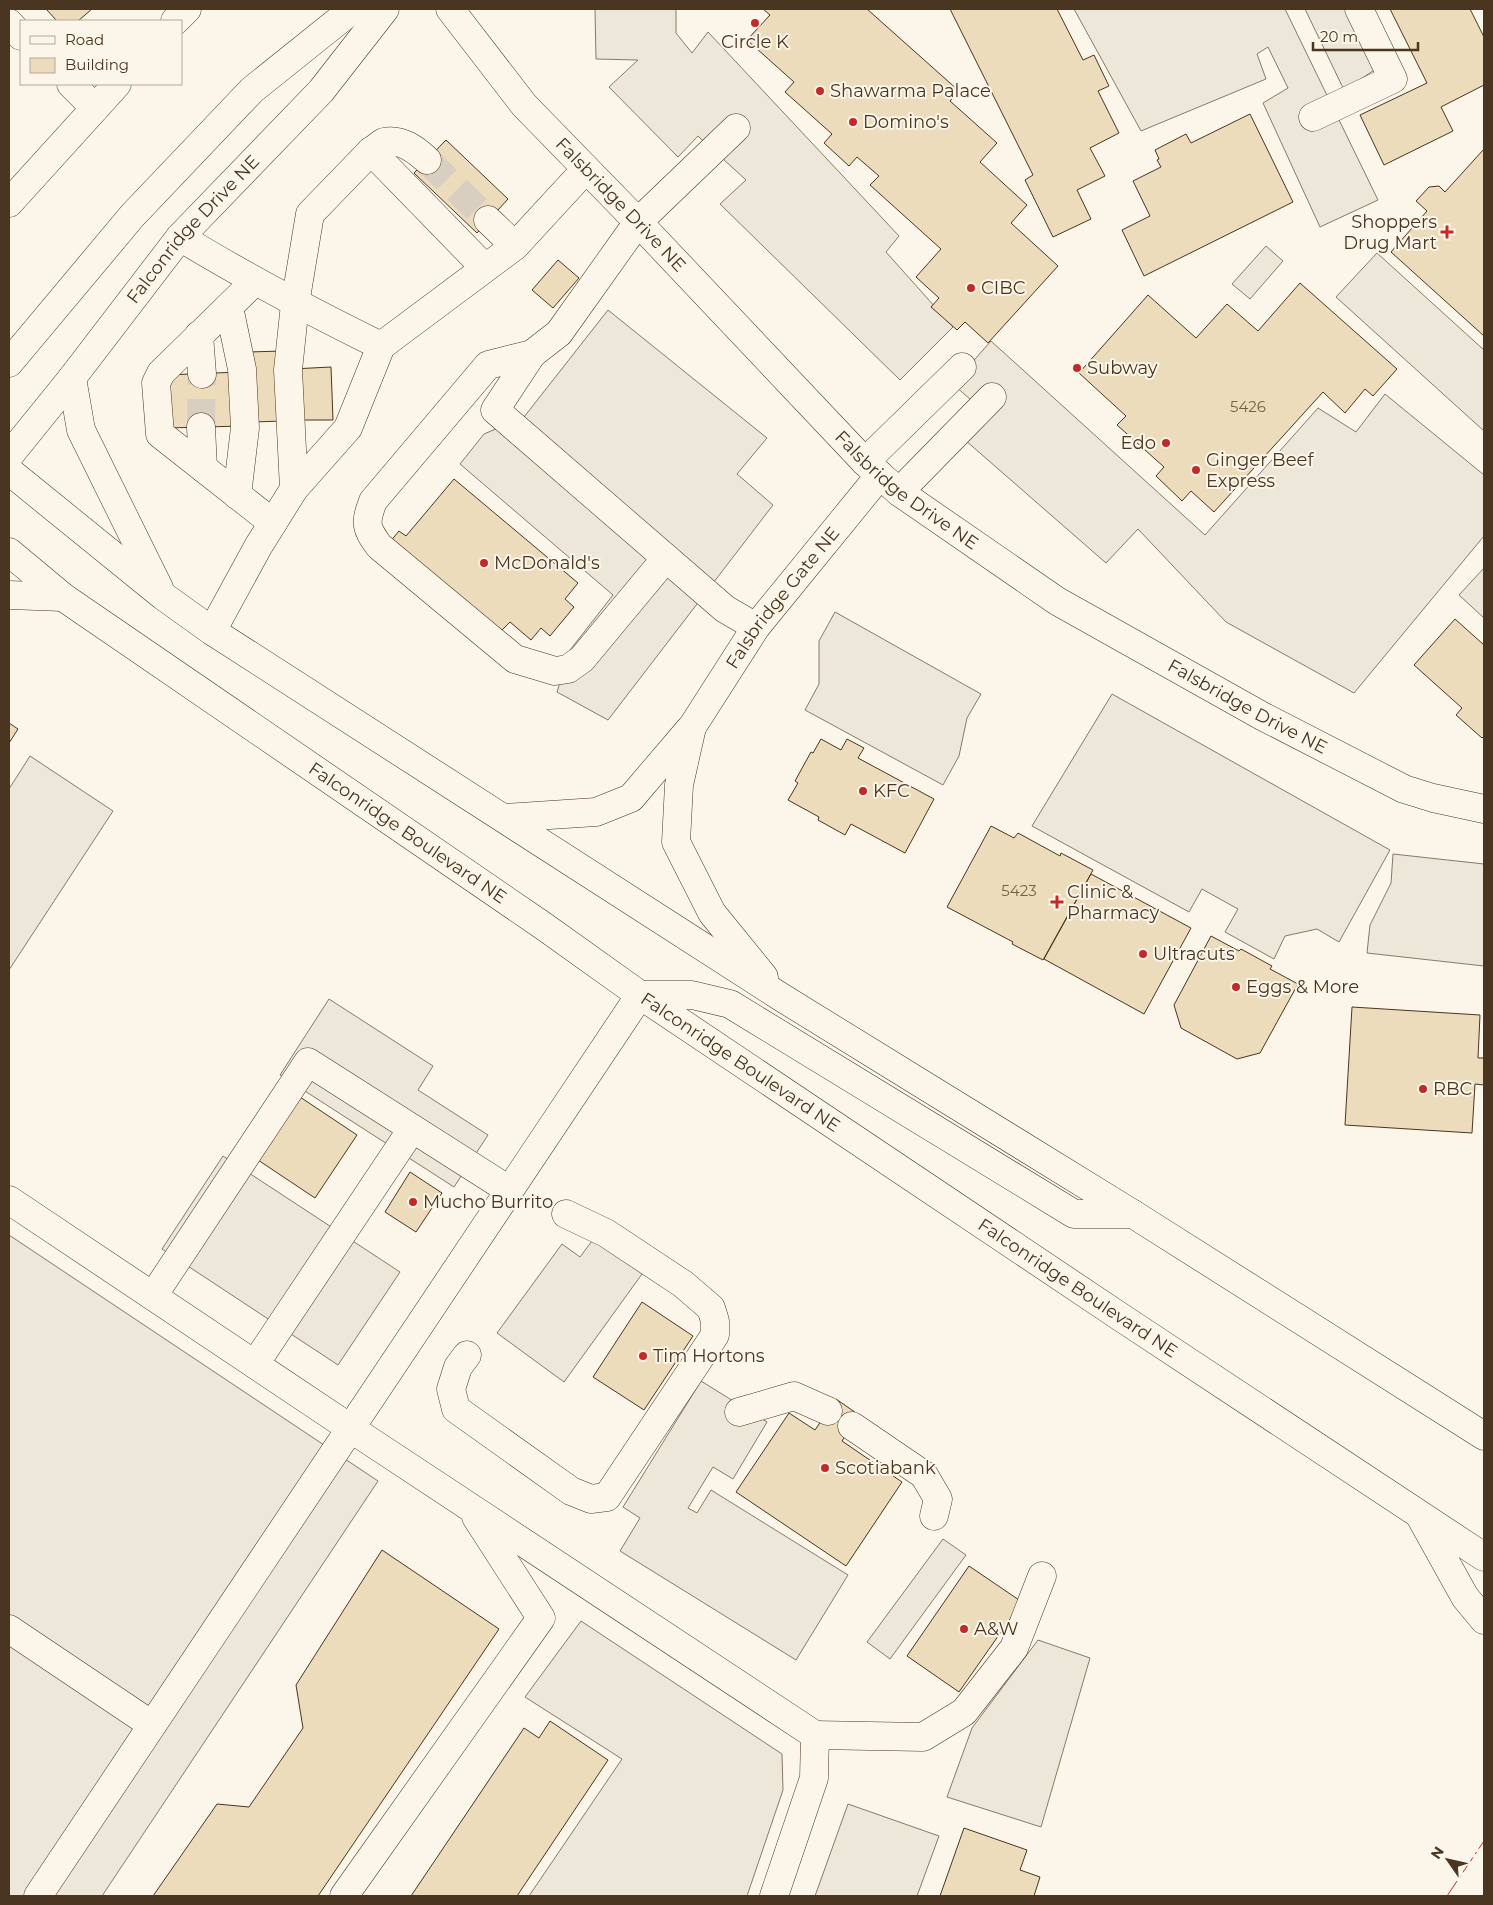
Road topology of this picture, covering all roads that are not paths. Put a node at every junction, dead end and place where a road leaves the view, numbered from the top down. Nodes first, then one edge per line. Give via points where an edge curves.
1 (187, 9) edge
2 (353, 9) edge
3 (385, 9) edge
4 (450, 9) edge
5 (1360, 9) edge
6 (176, 20) edge
7 (9, 24) edge
8 (20, 35) edge
9 (72, 85) edge
10 (117, 85) edge
11 (95, 108) junction
12 (1313, 117) dead end
13 (736, 128) dead end
14 (371, 151) junction
15 (427, 160) tunnel mouth
16 (586, 170) junction
17 (9, 203) edge
18 (488, 220) tunnel mouth
19 (638, 222) junction
20 (180, 237) junction
21 (515, 246) junction
22 (485, 268) junction
23 (255, 281) junction
24 (295, 304) junction
25 (228, 307) junction
26 (200, 335) junction
27 (381, 346) junction
28 (532, 354) junction
29 (9, 363) edge
30 (962, 367) dead end
31 (202, 374) tunnel mouth
32 (72, 378) junction
33 (992, 397) dead end
34 (201, 427) tunnel mouth
35 (9, 456) edge
36 (203, 468) junction
37 (9, 472) edge
38 (881, 476) junction
39 (294, 489) junction
40 (237, 495) junction
41 (273, 523) junction
42 (9, 552) edge
43 (666, 558) junction
44 (9, 595) edge
45 (163, 596) junction
46 (63, 597) junction
47 (756, 627) junction
48 (212, 630) junction
49 (692, 727) junction
50 (1484, 809) edge
51 (504, 818) junction
52 (640, 995) junction
53 (781, 997) junction
54 (412, 1129) junction
55 (509, 1190) junction
56 (9, 1200) edge
57 (566, 1214) dead end
58 (1133, 1214) junction
59 (153, 1296) junction
60 (467, 1355) dead end
61 (255, 1364) junction
62 (828, 1411) dead end
63 (739, 1412) dead end
64 (852, 1426) dead end
65 (350, 1428) junction
66 (1484, 1436) edge
67 (470, 1507) junction
68 (1418, 1512) junction
69 (934, 1516) dead end
70 (1484, 1557) edge
71 (1042, 1576) dead end
72 (1484, 1620) edge
73 (9, 1629) edge
74 (152, 1725) junction
75 (815, 1735) junction
76 (38, 1896) edge
77 (344, 1896) edge
78 (774, 1896) edge

1 - 6 main road
2 - 29 main road via 252,90 132,216
3 - 20 main road, Falconridge Drive NE via 321,91
4 - 16 main road, Falsbridge Drive NE via 524,105
5 - 12 main road via 1393,79
7 - 8 main road
9 - 11 main road
10 - 11 main road
11 - 17 main road
13 - 19 main road
14 - 15 main road via 383,142 397,142 413,148
14 - 22 main road
14 - 24 main road via 310,214
16 - 19 main road, Falsbridge Drive NE
16 - 21 main road
18 - 21 main road
19 - 28 main road via 558,333
19 - 38 main road, Falsbridge Drive NE
20 - 23 main road
20 - 32 main road, Falconridge Drive NE
21 - 22 main road
22 - 27 main road
23 - 24 main road
23 - 25 main road
24 - 27 main road
24 - 39 main road via 288,370
25 - 26 main road
25 - 40 main road via 242,369 245,428
26 - 31 main road
26 - 36 main road via 161,373 156,383 160,434
27 - 39 main road via 348,428
28 - 43 main road via 495,410
28 - 43 main road via 488,365 373,501 368,531 379,546 516,659 555,671 568,669 582,659
30 - 38 main road
32 - 35 main road, Falconridge Drive NE
32 - 45 main road via 81,430
33 - 38 main road
34 - 36 main road
36 - 40 main road
37 - 45 main road
38 - 47 main road, Falsbridge Gate NE
38 - 50 main road, Falsbridge Drive NE via 1057,601 1262,716 1404,789
39 - 41 main road
40 - 41 main road
41 - 48 main road
42 - 46 main road, Falconridge Boulevard NE
43 - 47 main road via 725,609
44 - 46 main road
45 - 48 main road
46 - 52 main road, Falconridge Boulevard NE
47 - 49 main road, Falsbridge Gate NE
48 - 51 main road
49 - 51 main road via 631,798 596,812
49 - 53 main road via 679,785 676,842 712,912
51 - 53 main road
52 - 55 main road
52 - 58 main road via 692,995 730,1004 1074,1214
52 - 68 main road, Falconridge Boulevard NE via 1118,1316
53 - 58 main road
54 - 55 main road
54 - 59 main road via 308,1062
54 - 61 main road
55 - 65 main road
56 - 59 main road
57 - 60 main road via 606,1233 683,1284 711,1308 715,1320 715,1335 606,1497 591,1499 571,1491 456,1409 451,1389 458,1366
58 - 66 main road
59 - 61 main road
61 - 65 main road
62 - 63 main road via 794,1396
64 - 69 main road via 924,1475 938,1499
65 - 67 main road
65 - 74 main road
67 - 75 main road
67 - 77 main road via 541,1618
68 - 70 main road, Falconridge Boulevard NE
68 - 72 main road via 1465,1597
71 - 75 main road via 1014,1648 964,1712 923,1737
73 - 74 main road
74 - 76 main road
75 - 78 main road via 814,1778

